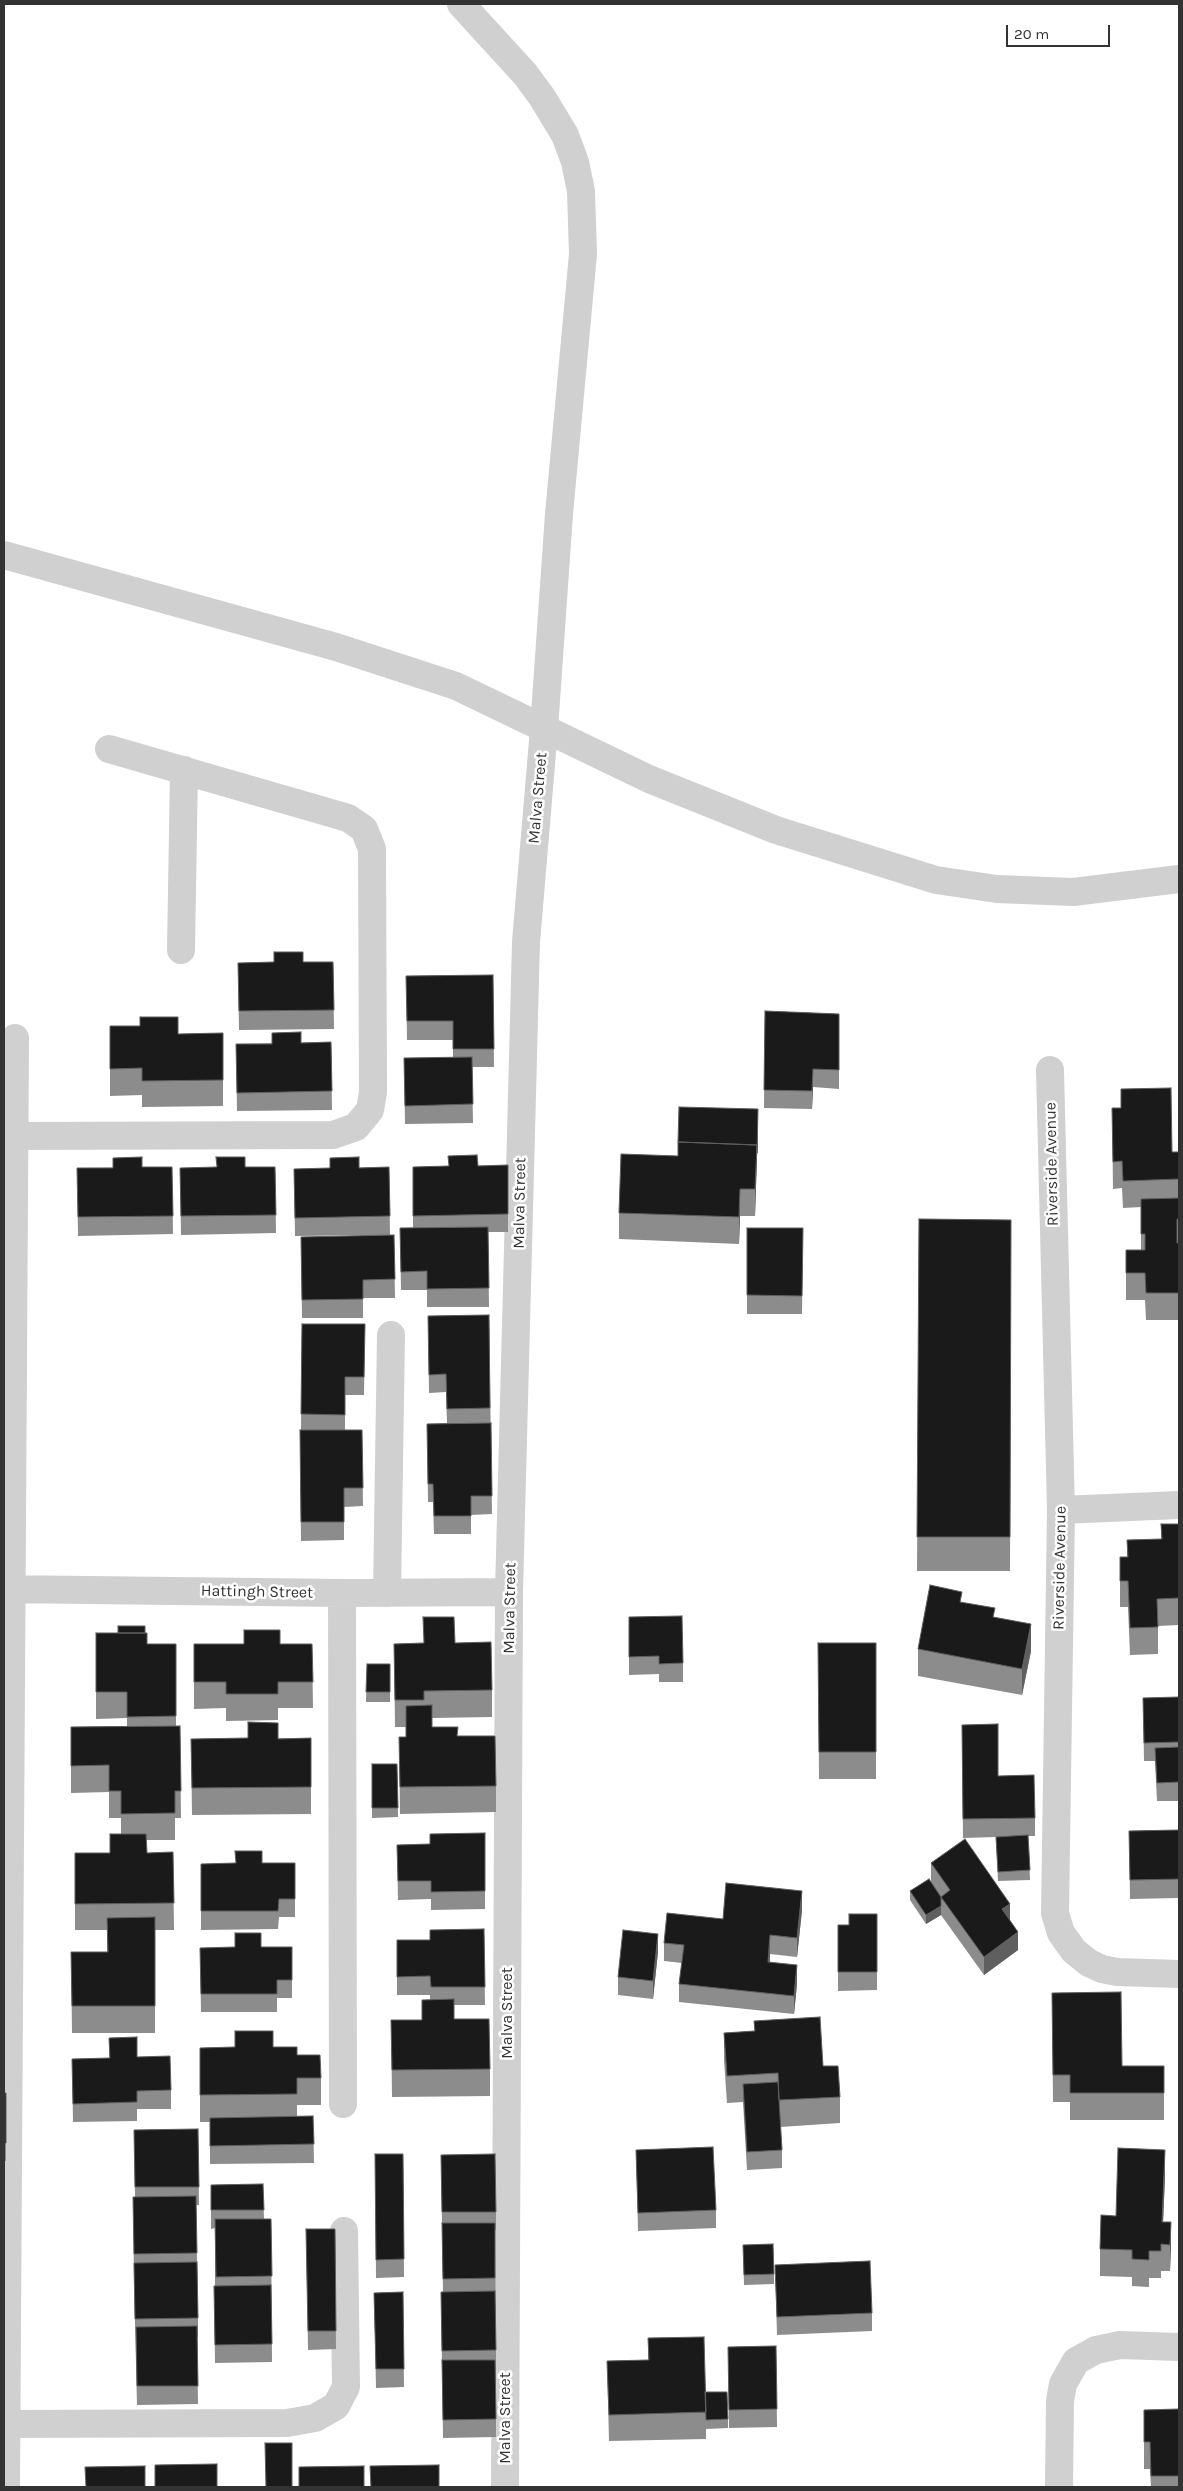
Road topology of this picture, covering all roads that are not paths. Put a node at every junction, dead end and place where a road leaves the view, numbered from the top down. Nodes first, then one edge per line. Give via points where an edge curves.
1 (460, 4) edge
2 (4, 556) edge
3 (544, 729) junction
4 (109, 748) dead end
5 (184, 770) junction
6 (1179, 879) edge
7 (181, 950) dead end
8 (15, 1038) dead end
9 (1050, 1070) dead end
10 (14, 1136) junction
11 (392, 1335) dead end
12 (1179, 1505) edge
13 (1061, 1510) junction
14 (8, 1589) edge
15 (509, 1592) junction
16 (342, 1593) junction
17 (387, 1593) junction
18 (1179, 1974) edge
19 (343, 2104) dead end
20 (6, 2194) edge
21 (344, 2231) dead end
22 (1179, 2347) edge
23 (6, 2424) junction
24 (6, 2487) edge
25 (505, 2487) edge
26 (1059, 2487) edge

1 - 3 street, Malva Street via 525,74 551,110 575,162 581,191 583,254 558,514
2 - 3 street via 336,647 456,686
3 - 6 street via 650,779 776,830 936,880 997,889 1073,892
3 - 15 street, Malva Street via 526,942
4 - 5 street
5 - 7 street
5 - 10 street via 348,818 364,829 372,849 373,1092 370,1110 356,1127 332,1136
8 - 10 street
9 - 13 street, Riverside Avenue
10 - 14 street
11 - 17 street
12 - 13 street
13 - 18 street, Riverside Avenue via 1055,1913 1074,1951 1089,1963 1117,1972
14 - 16 street, Hattingh Street
14 - 20 street
15 - 17 street, Hattingh Street
15 - 25 street, Malva Street
16 - 17 street, Hattingh Street
16 - 19 street
20 - 23 street
21 - 23 street via 346,2387 336,2406 315,2418 287,2423
22 - 26 street via 1120,2345 1096,2350 1076,2361 1063,2384 1060,2401
23 - 24 street

